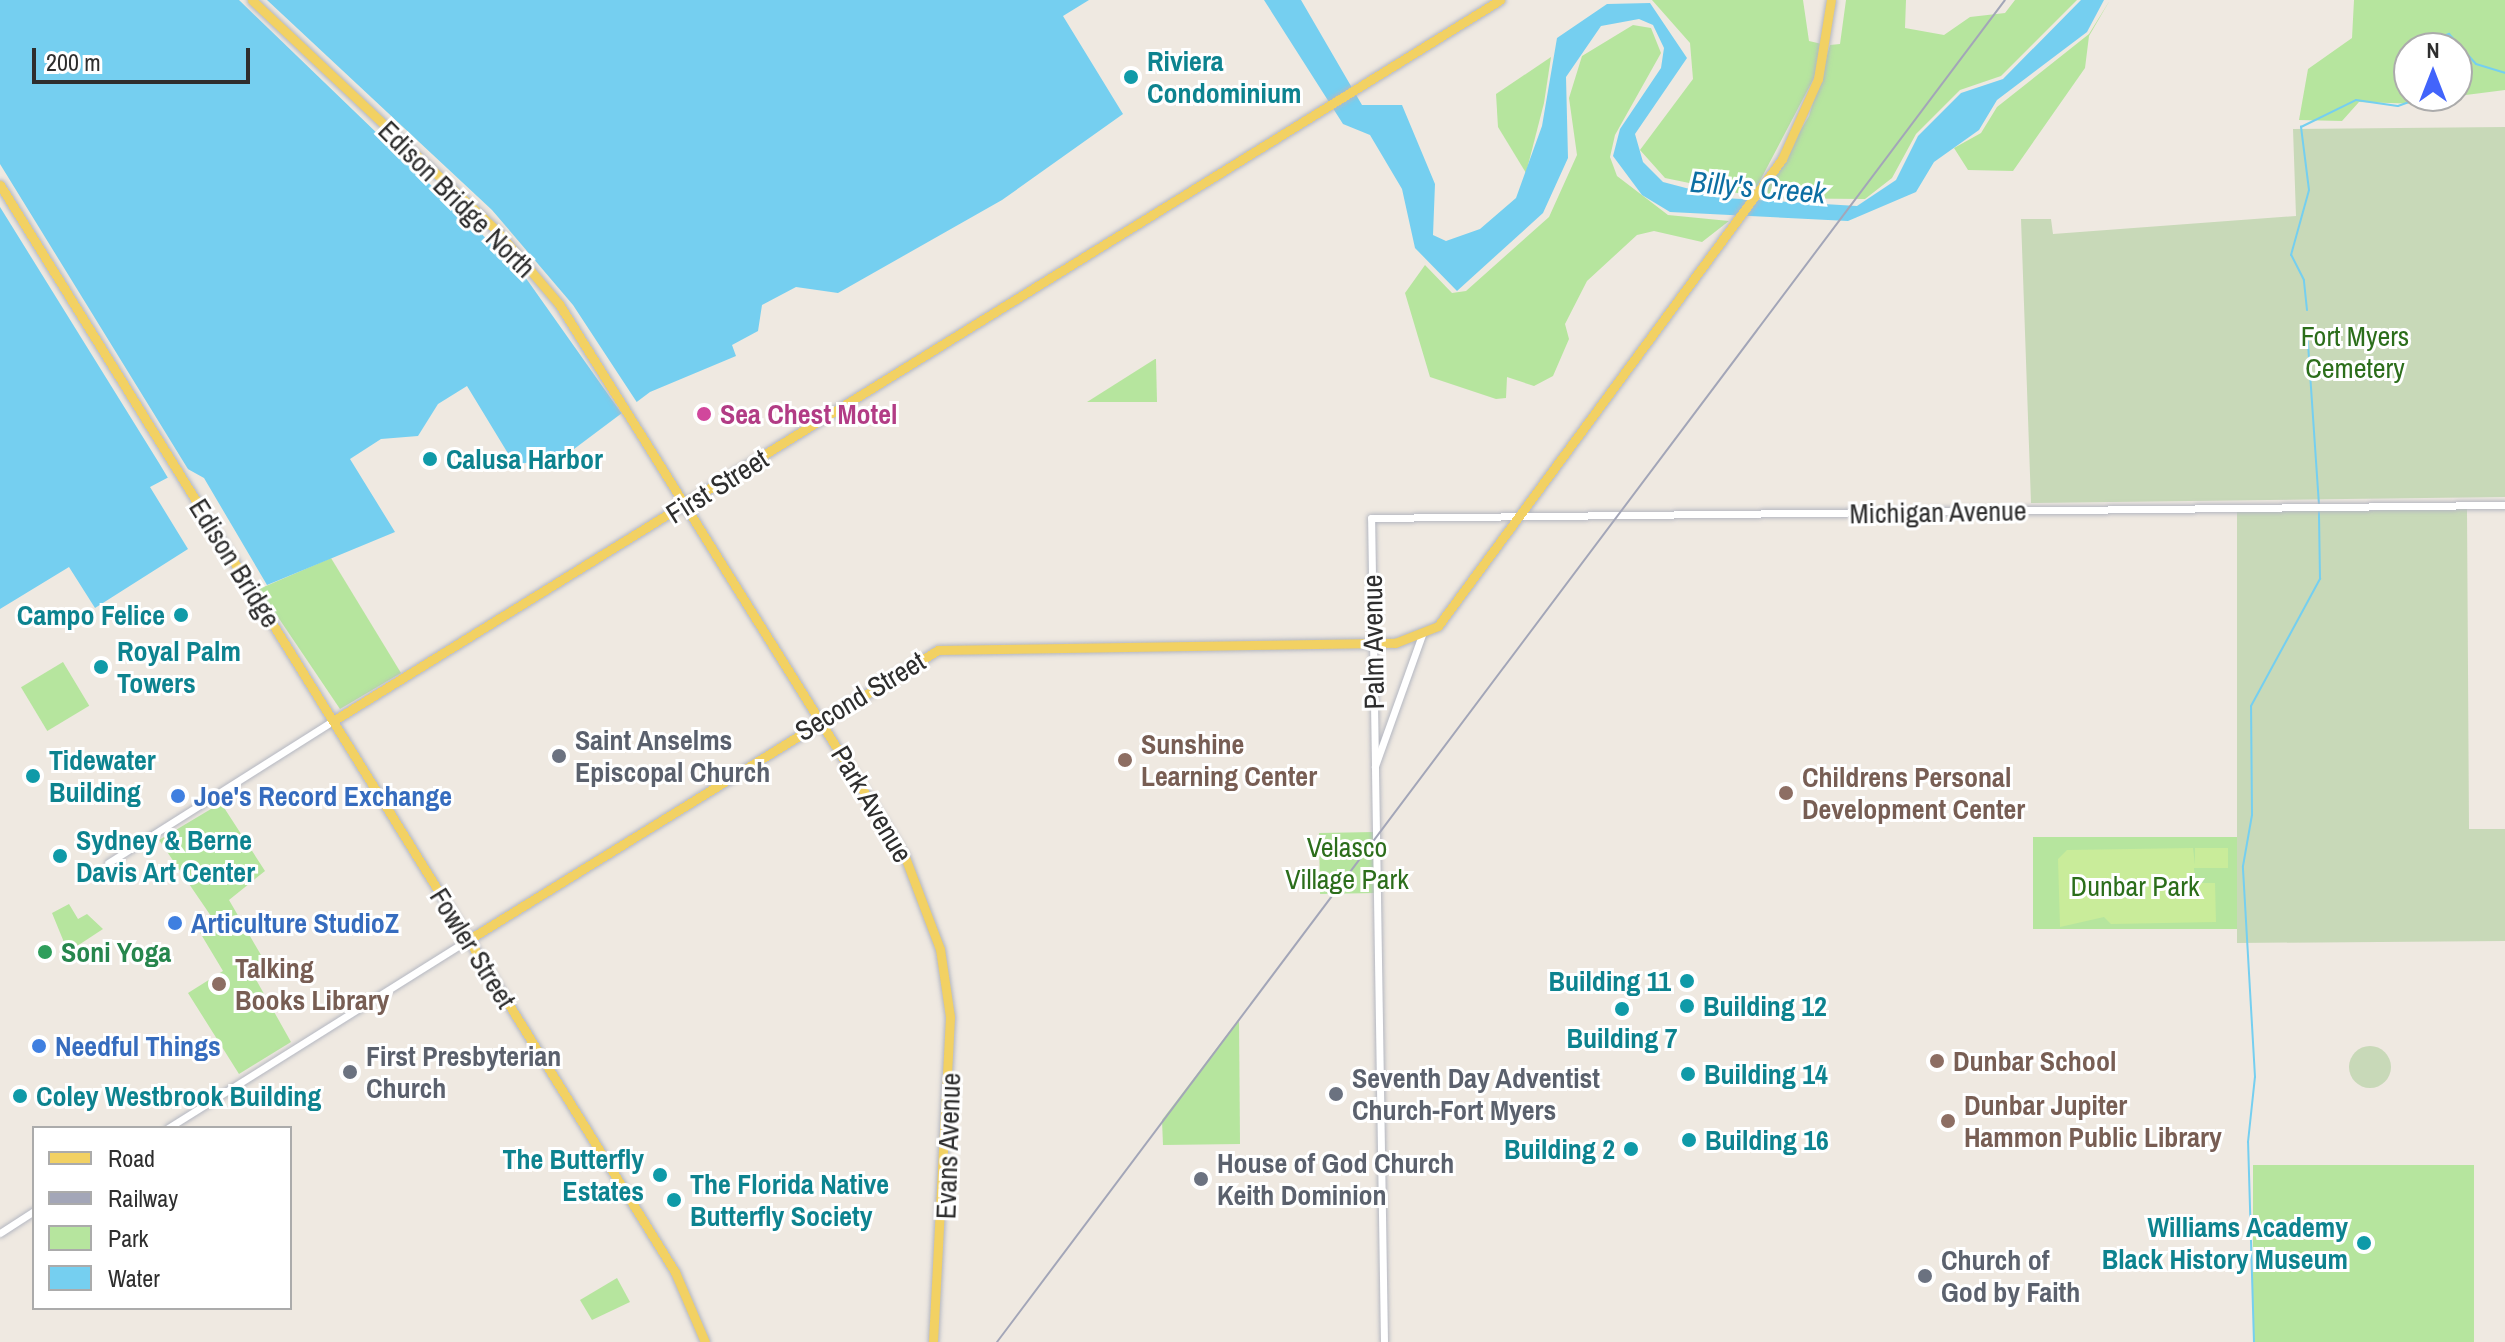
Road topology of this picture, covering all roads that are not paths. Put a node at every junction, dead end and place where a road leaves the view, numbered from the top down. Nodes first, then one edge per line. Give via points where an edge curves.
1 (252, 0) edge
2 (1500, 0) edge
3 (1831, 0) edge
4 (0, 185) edge
5 (687, 503) junction
6 (2505, 505) edge
7 (1523, 517) junction
8 (1371, 518) joint
9 (1422, 635) junction
10 (1372, 643) junction
11 (820, 720) junction
12 (333, 721) junction
13 (1375, 766) junction
14 (108, 863) dead end
15 (468, 940) junction
16 (940, 949) joint
17 (171, 1126) edge
18 (32, 1212) edge
19 (0, 1233) edge
20 (705, 1342) edge
21 (933, 1342) edge
22 (1384, 1342) edge

1 - 5 main road, Edison Bridge North via 497,231 574,324
2 - 5 main road, First Street
3 - 7 main road via 1812,97 1761,190
4 - 12 main road, Edison Bridge
5 - 11 main road, Park Avenue
5 - 12 main road, First Street
6 - 7 street, Michigan Avenue
7 - 8 street, Michigan Avenue
7 - 9 main road via 1446,618
8 - 10 street, Palm Avenue
9 - 10 main road, Second Street
9 - 13 street
10 - 11 main road, Second Street via 951,647
10 - 13 street, Palm Avenue
11 - 15 main road, Second Street
11 - 16 main road, Park Avenue via 905,857
12 - 14 street, First Street
12 - 15 main road, Fowler Street
13 - 22 street, Palm Avenue
15 - 17 street, Second Street
15 - 20 main road, Fowler Street via 675,1272
16 - 21 main road, Evans Avenue via 951,1056
18 - 19 street

